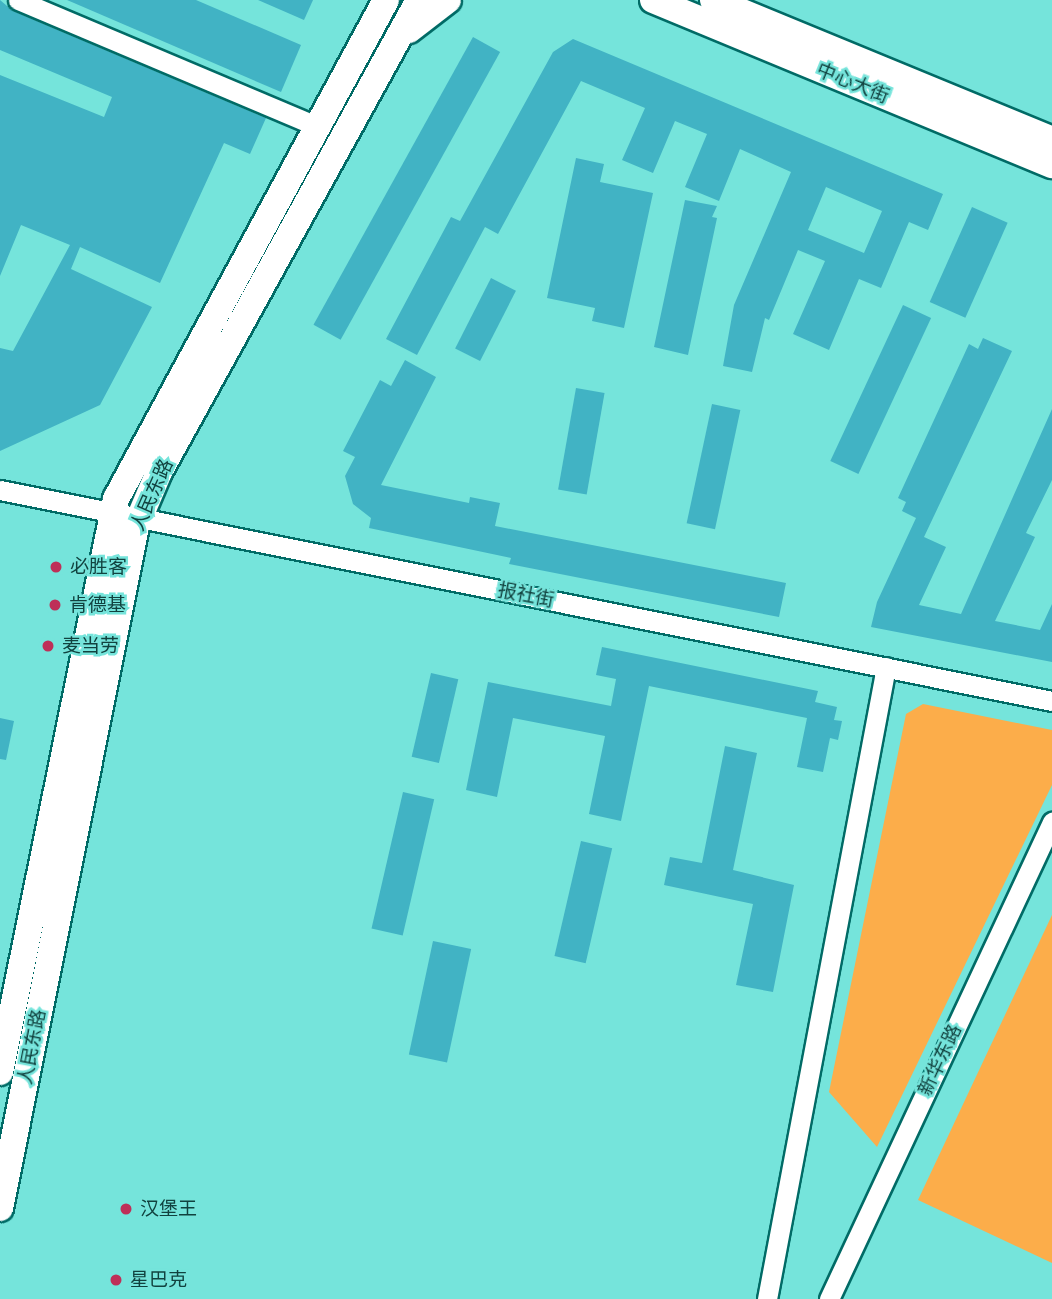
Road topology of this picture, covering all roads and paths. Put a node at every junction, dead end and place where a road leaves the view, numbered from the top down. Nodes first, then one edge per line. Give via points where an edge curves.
1 (18, 0) edge
2 (386, 0) edge
3 (419, 0) edge
4 (448, 0) edge
5 (653, 0) edge
6 (713, 0) edge
7 (375, 12) edge
8 (397, 40) junction
9 (317, 127) junction
10 (1052, 140) edge
11 (1052, 165) edge
12 (0, 490) edge
13 (112, 513) junction
14 (139, 518) junction
15 (886, 667) junction
16 (1052, 701) edge
17 (1052, 822) edge
18 (0, 1072) edge
19 (0, 1208) edge
20 (767, 1299) edge
21 (829, 1299) edge

1 - 9 street
2 - 7 main road, 人民东路
3 - 8 main road, 人民东路
4 - 8 main road
5 - 11 main road, 中心大街
6 - 10 main road, 中心大街
7 - 9 main road, 人民东路
8 - 14 main road, 人民东路
9 - 13 main road, 人民东路 via 134,460
12 - 13 street, 报社街
13 - 14 street, 报社街
13 - 18 main road, 人民东路
14 - 15 street, 报社街
14 - 19 main road, 人民东路
15 - 16 street, 报社街
15 - 20 street
17 - 21 street, 新华东路

